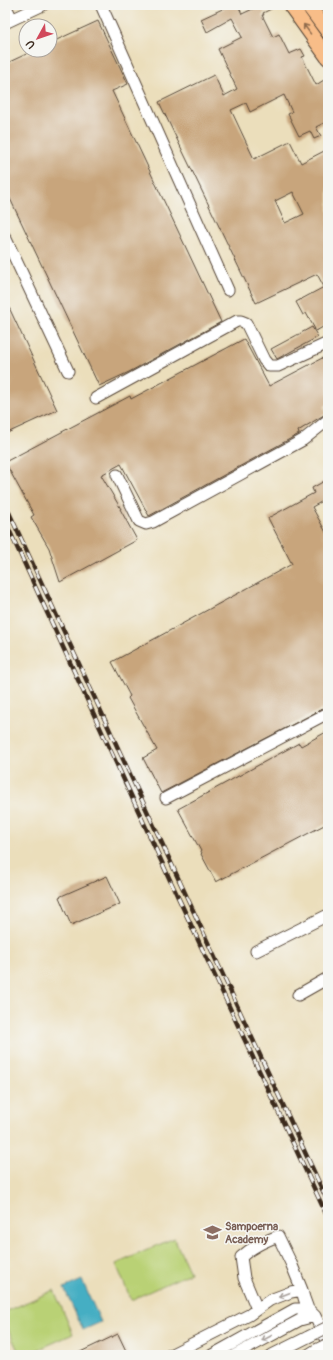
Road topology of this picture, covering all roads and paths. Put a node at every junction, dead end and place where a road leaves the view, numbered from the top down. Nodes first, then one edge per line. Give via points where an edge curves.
1 (5, 5) edge
2 (43, 5) edge
3 (102, 5) edge
4 (290, 5) edge
5 (308, 5) edge
6 (8, 21) edge
7 (328, 32) edge
8 (328, 58) edge
9 (5, 237) edge
10 (228, 290) dead end
11 (328, 342) edge
12 (68, 371) dead end
13 (96, 398) dead end
14 (328, 420) edge
15 (117, 474) dead end
16 (328, 714) edge
17 (166, 798) dead end
18 (328, 915) edge
19 (256, 951) dead end
20 (328, 978) edge
21 (298, 995) dead end
22 (302, 1290) junction
23 (257, 1309) junction
24 (312, 1312) junction
25 (244, 1317) junction
26 (276, 1320) junction
27 (328, 1326) edge
28 (328, 1345) edge
29 (312, 1353) edge
30 (170, 1355) edge
31 (212, 1355) edge
32 (235, 1355) edge
33 (272, 1355) edge

1 - 6 street
2 - 6 street
3 - 10 street
8 -> 4 main road
5 - 7 main road
9 - 12 street
11 - 13 street via 278,366 269,366 246,323 236,321
14 - 15 street via 303,440 146,524 140,521
16 - 17 street
18 - 19 street
20 - 21 street
22 -> 23 street via 270,1300
22 - 23 street via 278,1236 266,1241 250,1248 241,1257 244,1278
22 - 24 street
23 - 25 street
24 - 26 street via 295,1309
24 - 28 street
24 -> 32 street
25 - 26 street via 249,1326 274,1316
25 - 30 street
26 - 31 street
27 - 33 street, bridge
28 - 29 street, bridge

